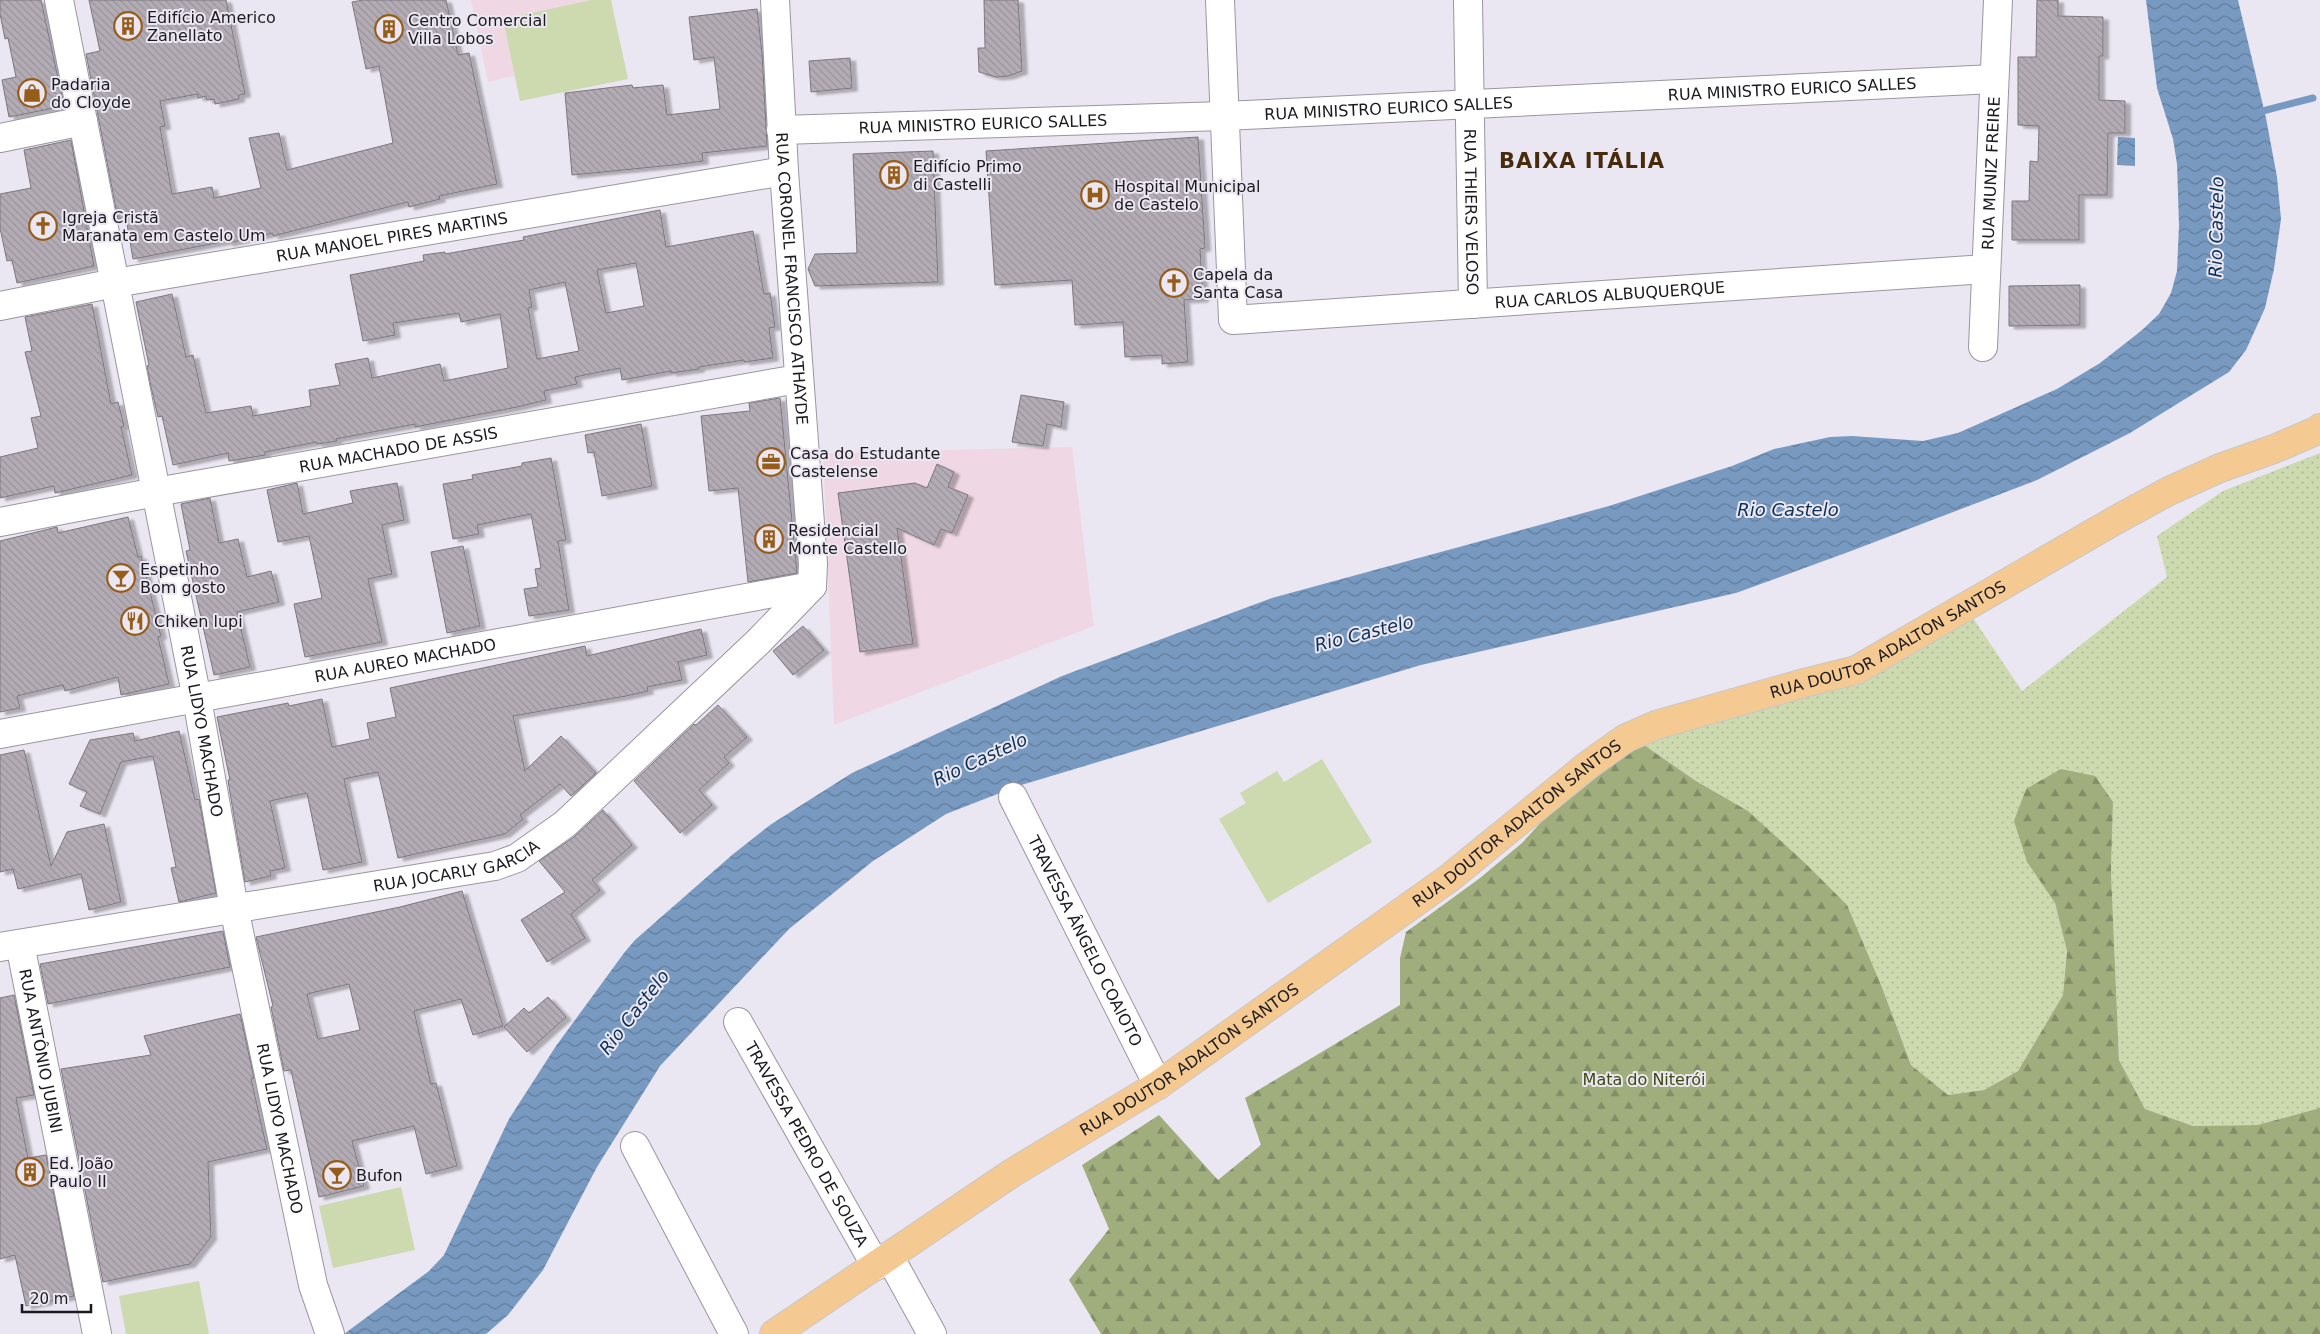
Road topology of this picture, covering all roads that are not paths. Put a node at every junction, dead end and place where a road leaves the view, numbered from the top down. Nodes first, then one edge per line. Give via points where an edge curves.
1 (60, 0) edge
2 (775, 0) edge
3 (1220, 0) edge
4 (1468, 0) edge
5 (1998, 0) edge
6 (1994, 79) junction
7 (1469, 104) junction
8 (1224, 116) junction
9 (83, 121) junction
10 (781, 130) junction
11 (0, 138) edge
12 (784, 171) junction
13 (1986, 269) junction
14 (115, 283) junction
15 (1473, 304) junction
16 (0, 306) edge
17 (1983, 347) dead end
18 (798, 380) junction
19 (2319, 430) edge
20 (156, 492) junction
21 (0, 522) edge
22 (812, 586) junction
23 (197, 699) junction
24 (0, 734) edge
25 (1013, 797) dead end
26 (234, 908) junction
27 (10, 946) edge
28 (738, 1022) dead end
29 (1158, 1085) junction
30 (635, 1146) dead end
31 (882, 1261) junction
32 (97, 1334) edge
33 (330, 1334) edge
34 (734, 1334) edge
35 (774, 1334) edge
36 (932, 1334) edge

1 - 9 street, RUA LIDYO MACHADO
2 - 10 street, RUA CORONEL FRANCISCO ATHAYDE
3 - 8 street
4 - 7 street, RUA THIERS VELOSO
5 - 6 street, RUA MUNIZ FREIRE
6 - 7 street, RUA MINISTRO EURICO SALLES
6 - 13 street, RUA MUNIZ FREIRE
7 - 8 street, RUA MINISTRO EURICO SALLES
7 - 15 street, RUA THIERS VELOSO
8 - 10 street, RUA MINISTRO EURICO SALLES
8 - 15 street, RUA CARLOS ALBUQUERQUE via 1233,320
9 - 11 street
9 - 14 street, RUA LIDYO MACHADO
10 - 12 street, RUA CORONEL FRANCISCO ATHAYDE
12 - 14 street, RUA MANOEL PIRES MARTINS
12 - 18 street, RUA CORONEL FRANCISCO ATHAYDE
13 - 15 street, RUA CARLOS ALBUQUERQUE
13 - 17 street, RUA MUNIZ FREIRE
14 - 16 street, RUA MANOEL PIRES MARTINS
14 - 20 street, RUA LIDYO MACHADO
18 - 20 street, RUA MACHADO DE ASSIS
18 - 22 street, RUA CORONEL FRANCISCO ATHAYDE
19 - 29 main road, RUA DOUTOR ADALTON SANTOS via 2220,468 2169,492 1856,670 1656,725 1626,738 1448,879
20 - 21 street, RUA MACHADO DE ASSIS
20 - 23 street, RUA LIDYO MACHADO
22 - 23 street, RUA AUREO MACHADO
22 - 26 street, RUA JOCARLY GARCIA via 758,642 565,824 518,858 486,868
23 - 24 street, RUA AUREO MACHADO
23 - 26 street, RUA LIDYO MACHADO
25 - 29 street, TRAVESSA ÂNGELO COAIOTO
26 - 27 street, RUA JOCARLY GARCIA
26 - 33 street, RUA LIDYO MACHADO via 313,1286
27 - 32 street, RUA ANTÔNIO JUBINI
28 - 31 street, TRAVESSA PEDRO DE SOUZA
29 - 31 main road, RUA DOUTOR ADALTON SANTOS via 1012,1172
30 - 34 street
31 - 35 main road, RUA DOUTOR ADALTON SANTOS
31 - 36 street, TRAVESSA PEDRO DE SOUZA

